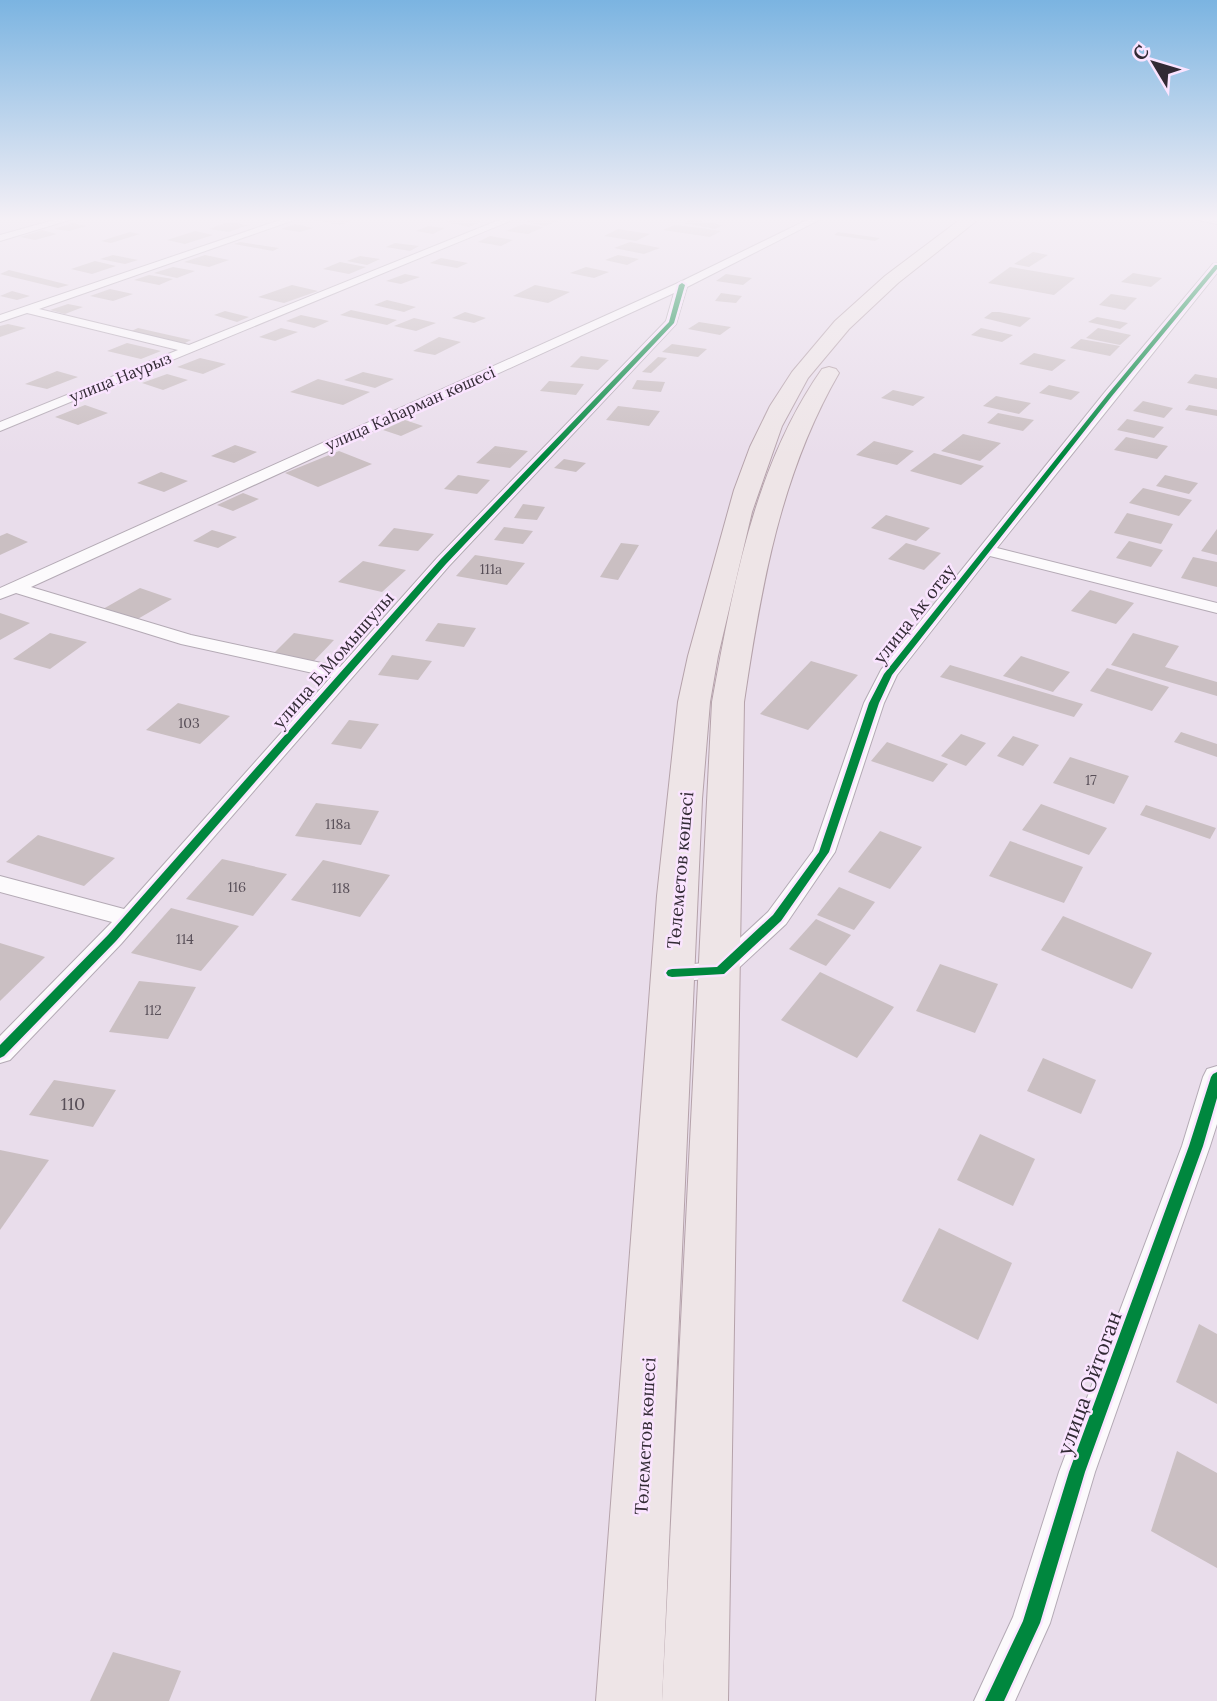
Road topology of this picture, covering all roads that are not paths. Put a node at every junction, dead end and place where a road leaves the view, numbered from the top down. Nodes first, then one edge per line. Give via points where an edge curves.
1 (63, 297) edge
2 (316, 297) edge
3 (655, 297) edge
4 (679, 297) edge
5 (870, 297) edge
6 (893, 297) edge
7 (1191, 297) edge
8 (0, 303) edge
9 (26, 310) junction
10 (0, 319) edge
11 (189, 349) junction
12 (0, 427) edge
13 (986, 550) junction
14 (7, 590) edge
15 (1217, 608) edge
16 (344, 674) junction
17 (0, 884) edge
18 (129, 918) junction
19 (720, 971) junction
20 (672, 973) junction
21 (0, 1053) edge
22 (1217, 1077) edge
23 (629, 1701) edge
24 (695, 1701) edge
25 (994, 1701) edge

1 - 9 street
2 - 11 street, улица Наурыз
3 - 14 street, улица Каһарман көшесі
4 - 16 street, улица Б.Момышулы via 672,322 443,562
5 - 20 main road, Төлеметов көшесі via 798,379 767,435 732,536 695,698
6 - 19 main road via 848,346 808,409 776,488 746,603 728,702
7 - 13 street, улица Ак отау
8 - 9 street
9 - 10 street
9 - 11 street
11 - 12 street, улица Наурыз
13 - 15 street
13 - 19 street, улица Ак отау via 888,674 824,852 777,918
14 - 16 street via 187,640
16 - 18 street, улица Б.Момышулы
17 - 18 street
18 - 21 street, улица Б.Момышулы
19 - 20 street
19 - 24 main road
20 - 23 main road, Төлеметов көшесі
22 - 25 street, улица Ойтоган via 1077,1472 1031,1623

